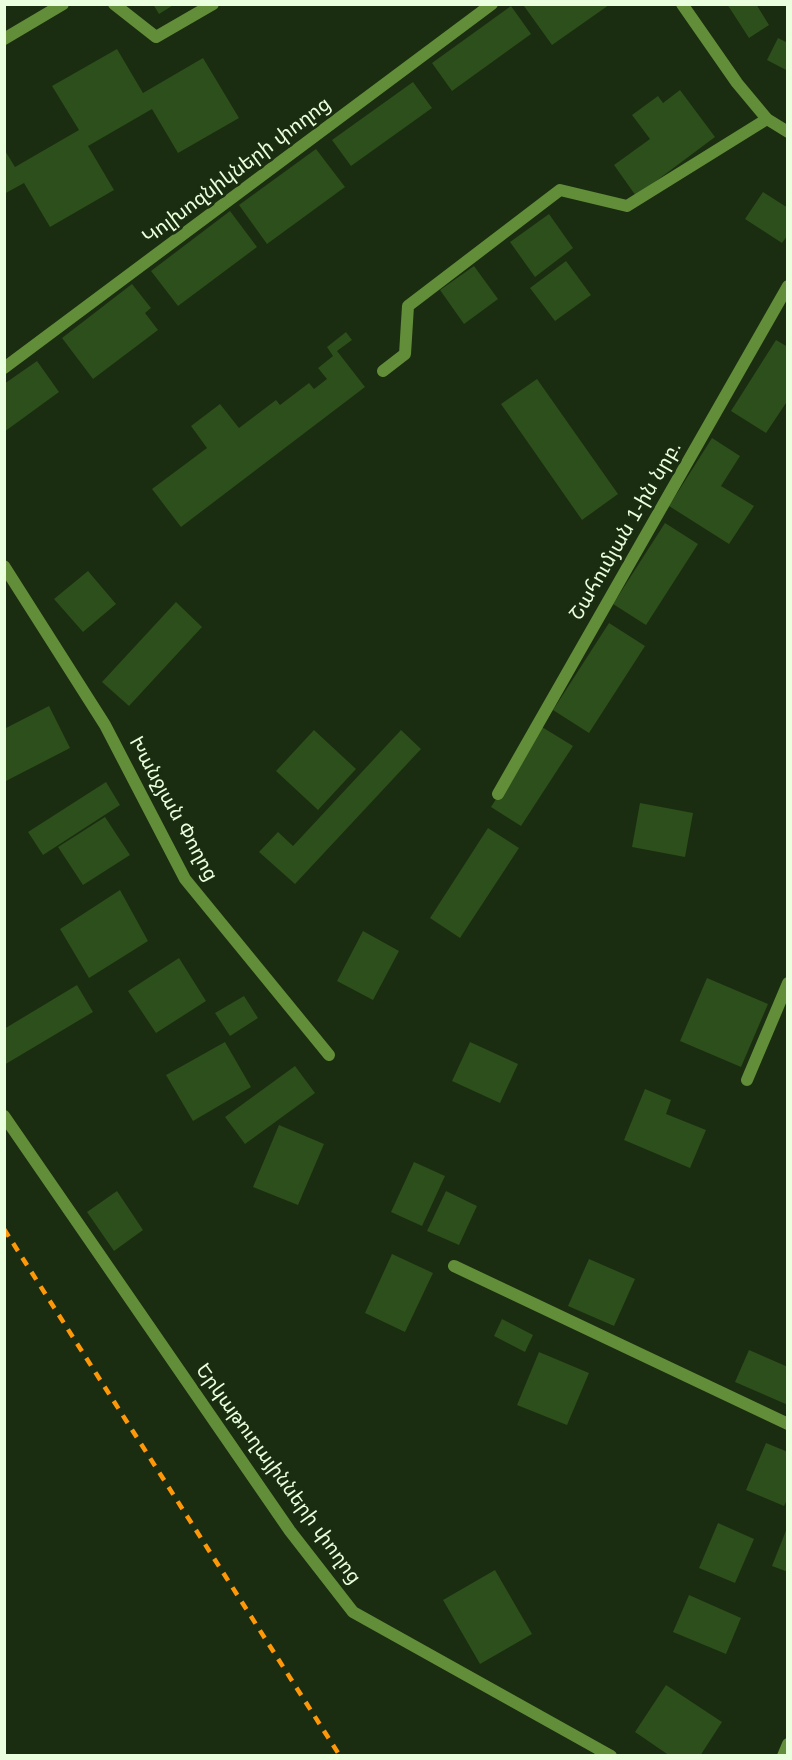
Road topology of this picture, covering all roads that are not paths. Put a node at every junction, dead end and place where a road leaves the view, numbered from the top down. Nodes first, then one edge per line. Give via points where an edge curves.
1 (63, 4) edge
2 (114, 4) edge
3 (213, 4) edge
4 (492, 4) edge
5 (681, 4) edge
6 (4, 39) edge
7 (767, 118) junction
8 (788, 132) edge
9 (788, 286) edge
10 (4, 368) edge
11 (383, 371) dead end
12 (4, 566) edge
13 (498, 794) dead end
14 (788, 983) edge
15 (329, 1055) dead end
16 (747, 1080) dead end
17 (4, 1116) edge
18 (454, 1266) dead end
19 (788, 1424) edge
20 (788, 1744) edge
21 (611, 1755) edge
22 (783, 1755) edge

1 - 6 street
2 - 3 street via 156,37
4 - 10 street, Կոլխոզնիկների փողոց
5 - 7 street
7 - 8 street
7 - 11 street via 627,206 560,190 408,306 405,354
9 - 13 street, Շահումյան 1-ին նրբ.
12 - 15 street, Խանջյան Փողոց via 105,725 185,879
14 - 16 street
17 - 21 street, Երկաթուղայինների փողոց via 290,1531 353,1612
18 - 19 street
20 - 22 street

